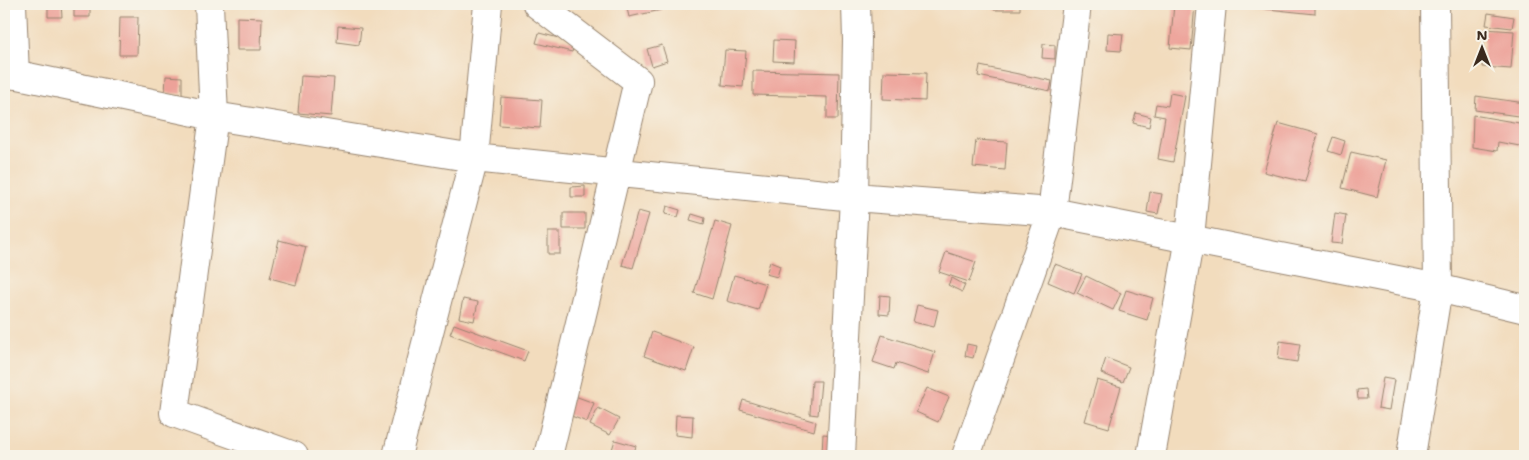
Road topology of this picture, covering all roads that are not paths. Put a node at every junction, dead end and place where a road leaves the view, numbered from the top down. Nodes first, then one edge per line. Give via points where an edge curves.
1 (12, 4) edge
2 (210, 4) edge
3 (488, 4) edge
4 (538, 4) edge
5 (856, 4) edge
6 (1077, 4) edge
7 (1212, 4) edge
8 (1435, 4) edge
9 (9, 74) edge
10 (214, 116) junction
11 (474, 158) junction
12 (616, 172) junction
13 (854, 197) junction
14 (1052, 212) junction
15 (1190, 238) junction
16 (1438, 288) junction
17 (1525, 309) edge
18 (294, 456) edge
19 (397, 456) edge
20 (548, 456) edge
21 (841, 456) edge
22 (966, 456) edge
23 (1151, 456) edge
24 (1411, 456) edge

1 - 9 street
2 - 10 street
3 - 11 street
4 - 12 street via 638,81
5 - 13 street
6 - 14 street
7 - 15 street
8 - 16 street
9 - 10 street
10 - 11 street
10 - 18 street via 174,413
11 - 12 street
11 - 19 street
12 - 13 street
12 - 20 street
13 - 14 street
13 - 21 street
14 - 15 street
14 - 22 street
15 - 16 street
15 - 23 street
16 - 17 street
16 - 24 street

